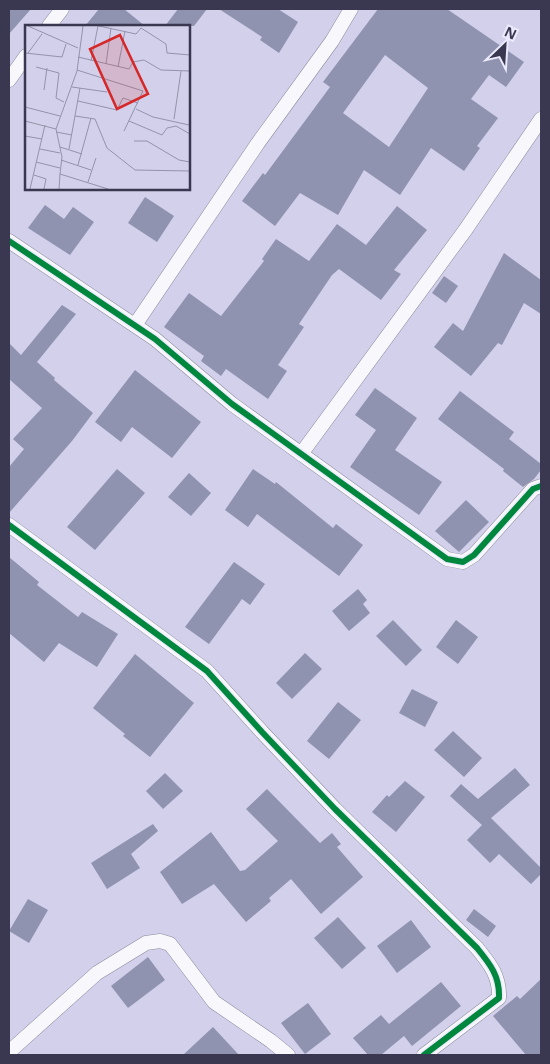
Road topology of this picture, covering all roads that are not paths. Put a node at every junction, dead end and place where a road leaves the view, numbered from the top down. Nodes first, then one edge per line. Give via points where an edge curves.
1 (62, 9) edge
2 (351, 9) edge
3 (50, 25) edge
4 (25, 57) edge
5 (9, 80) edge
6 (541, 119) edge
7 (9, 241) edge
8 (135, 325) junction
9 (301, 454) junction
10 (541, 486) edge
11 (9, 525) edge
12 (9, 1052) edge
13 (288, 1055) edge
14 (424, 1055) edge

1 - 3 street
2 - 8 street
4 - 5 street
6 - 9 street via 466,228
7 - 8 street
8 - 9 street via 232,404
9 - 10 street via 447,559 458,562 474,555 533,489
11 - 14 street via 208,671 335,809 478,948 495,971 499,998
12 - 13 street via 97,972 146,943 160,941 170,944 214,1002

